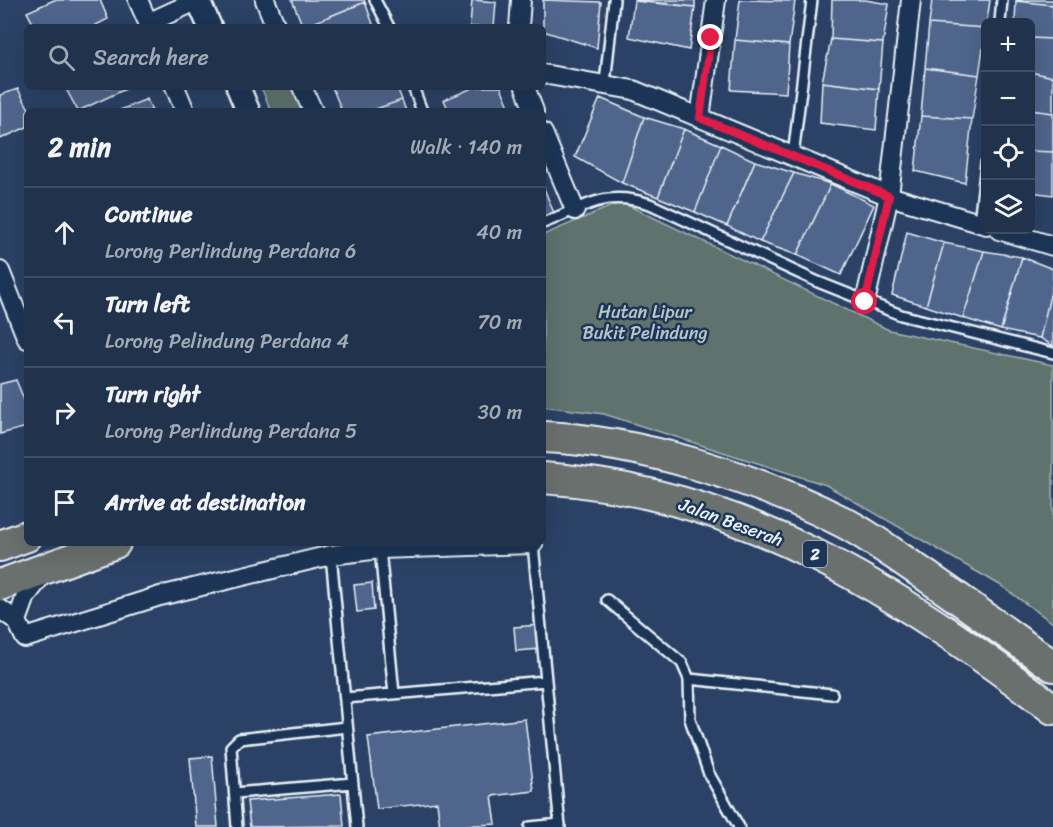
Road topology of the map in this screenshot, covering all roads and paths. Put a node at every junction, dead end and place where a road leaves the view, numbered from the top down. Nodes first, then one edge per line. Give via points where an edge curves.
1 (138, 0) edge
2 (198, 0) edge
3 (265, 0) edge
4 (375, 0) edge
5 (521, 0) edge
6 (614, 0) edge
7 (716, 0) edge
8 (812, 0) edge
9 (910, 0) edge
10 (1002, 0) edge
11 (1000, 18) edge
12 (149, 24) edge
13 (151, 24) edge
14 (209, 24) edge
15 (275, 24) edge
16 (387, 24) edge
17 (519, 24) edge
18 (546, 74) edge
19 (605, 83) junction
20 (176, 90) edge
21 (238, 90) edge
22 (303, 90) edge
23 (414, 90) edge
24 (526, 90) edge
25 (184, 108) edge
26 (247, 108) edge
27 (312, 108) edge
28 (421, 108) edge
29 (533, 108) edge
30 (700, 118) junction
31 (546, 140) edge
32 (793, 156) junction
33 (889, 196) junction
34 (575, 210) junction
35 (546, 222) edge
36 (981, 224) edge
37 (1012, 234) edge
38 (1053, 246) edge
39 (0, 271) edge
40 (865, 302) junction
41 (24, 331) edge
42 (1053, 353) edge
43 (546, 437) edge
44 (546, 478) edge
45 (24, 537) edge
46 (0, 546) edge
47 (106, 546) edge
48 (472, 546) edge
49 (533, 546) edge
50 (380, 549) junction
51 (331, 555) junction
52 (49, 566) junction
53 (0, 585) edge
54 (607, 600) dead end
55 (0, 609) edge
56 (17, 621) junction
57 (1053, 666) edge
58 (689, 679) junction
59 (546, 681) junction
60 (394, 694) junction
61 (832, 694) dead end
62 (345, 698) junction
63 (1053, 709) edge
64 (348, 727) junction
65 (353, 783) junction
66 (235, 794) junction
67 (560, 826) edge
68 (237, 827) edge
69 (357, 827) edge
70 (530, 827) edge
71 (739, 827) edge

1 - 12 street
2 - 13 street
2 - 14 street
3 - 15 street
4 - 16 lane
5 - 17 street
6 - 19 lane
7 - 30 street
8 - 32 lane
9 - 33 street
10 - 11 lane
18 - 19 street
19 - 30 street via 633,90
20 - 25 street
21 - 26 street
22 - 27 street
23 - 28 lane
24 - 29 street
30 - 32 street
31 - 34 street
32 - 33 street
33 - 36 street
33 - 40 street
34 - 35 lane
34 - 40 lane via 602,199 630,197
37 - 38 street
39 - 41 street
40 - 42 lane via 901,315
43 - 57 highway, 2 via 624,448 732,475 782,494 845,523
44 - 63 highway, Jalan Beserah / 2 via 585,481 708,510 830,560 987,658
45 - 46 highway
47 - 52 highway
48 - 50 street
49 - 59 lane
50 - 51 street
50 - 60 lane
51 - 56 street via 160,596 25,638
51 - 62 lane
52 - 53 highway
52 - 56 street via 26,596
54 - 58 lane via 668,649 682,663
55 - 56 street
58 - 61 lane
58 - 71 lane via 690,719 709,774
59 - 60 lane
59 - 67 lane
60 - 62 lane
62 - 64 lane
64 - 65 lane
64 - 66 lane via 233,742
65 - 66 lane
65 - 69 lane
66 - 68 lane
67 - 70 lane

